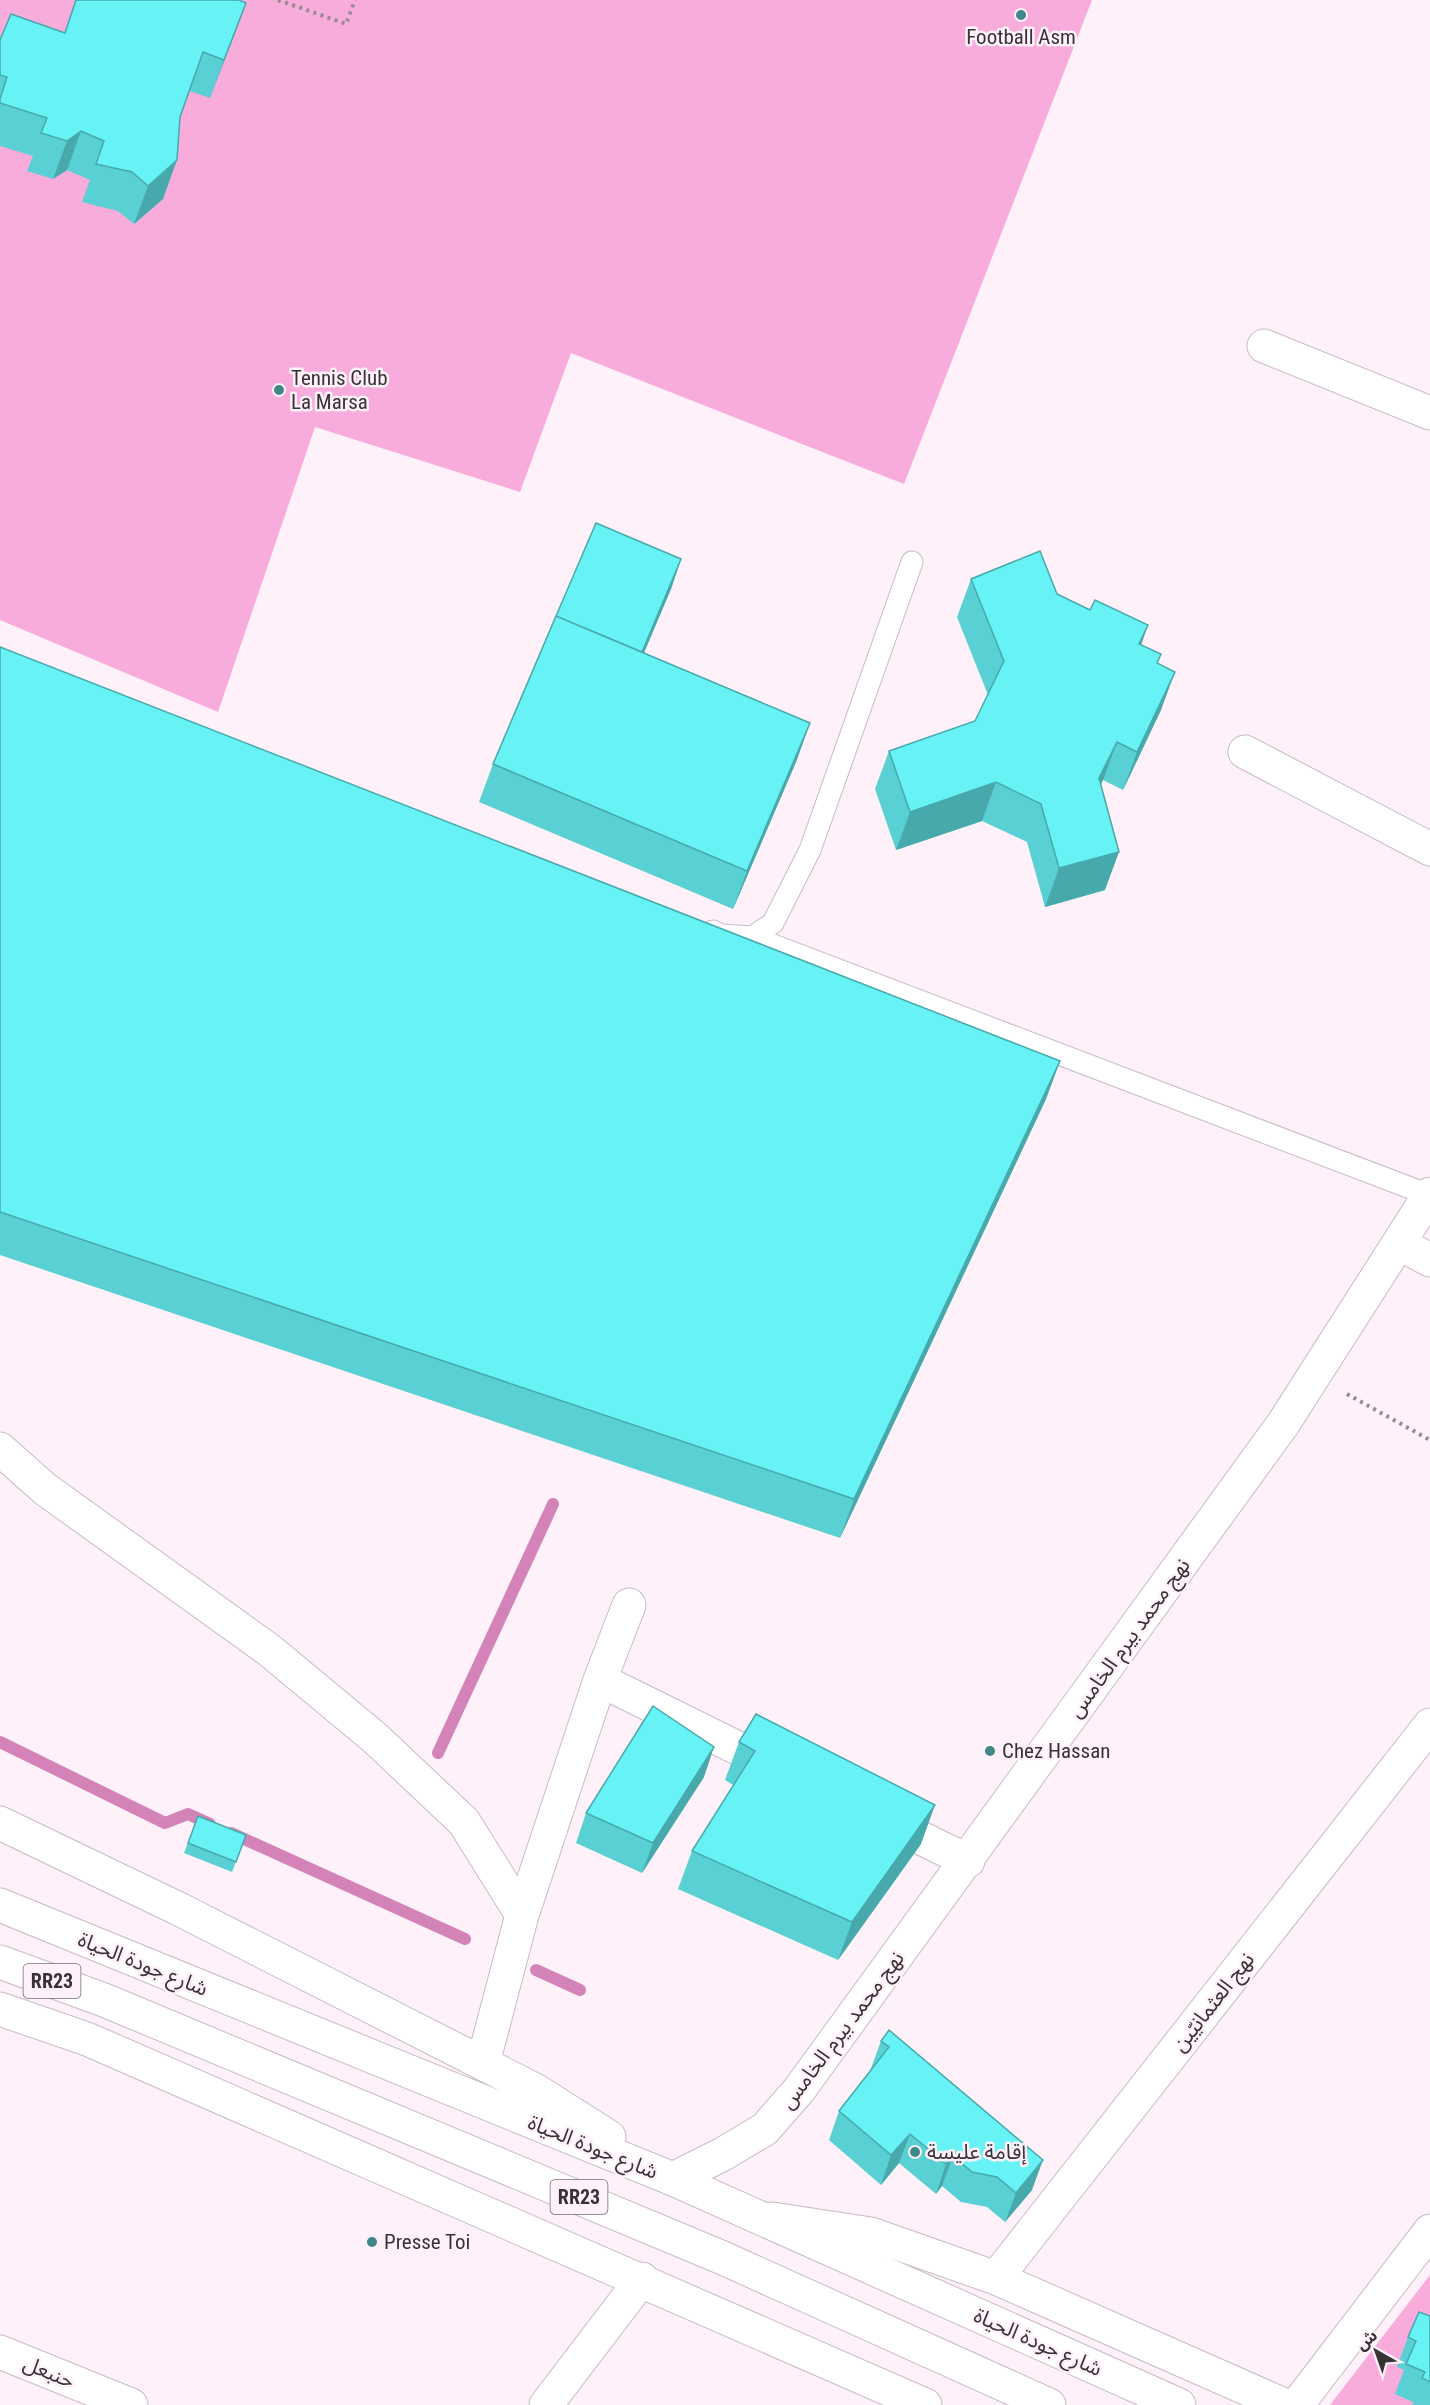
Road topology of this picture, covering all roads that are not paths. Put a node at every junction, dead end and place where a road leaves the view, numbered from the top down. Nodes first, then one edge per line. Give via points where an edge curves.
1 (1264, 346) dead end
2 (1430, 413) edge
3 (912, 562) dead end
4 (1245, 752) dead end
5 (1430, 849) edge
6 (688, 922) edge
7 (752, 937) junction
8 (1429, 1195) edge
9 (1400, 1244) junction
10 (1430, 1260) edge
11 (0, 1449) edge
12 (628, 1605) dead end
13 (600, 1680) junction
14 (1430, 1725) edge
15 (800, 1778) edge
16 (852, 1804) edge
17 (0, 1823) edge
18 (968, 1861) junction
19 (0, 1905) edge
20 (522, 1915) junction
21 (0, 1962) edge
22 (0, 2008) edge
23 (483, 2063) junction
24 (673, 2179) junction
25 (762, 2217) junction
26 (1430, 2231) edge
27 (996, 2278) junction
28 (642, 2279) junction
29 (0, 2352) edge
30 (131, 2405) edge
31 (546, 2405) edge
32 (925, 2405) edge
33 (1049, 2405) edge
34 (1179, 2405) edge
35 (1284, 2405) edge
36 (1297, 2405) edge

1 - 2 main road
3 - 7 lane via 810,850 773,923
4 - 5 main road
6 - 7 lane via 721,935
7 - 8 lane
8 - 9 main road, نهج محمد بيرم الخامس
9 - 10 main road
9 - 18 main road, نهج محمد بيرم الخامس via 1283,1424
11 - 20 main road via 45,1489 269,1650 375,1738 464,1822
12 - 13 main road
13 - 15 main road
13 - 20 main road
14 - 27 main road, نهج العثمانيّين
16 - 18 main road
17 - 23 main road
18 - 24 main road, نهج محمد بيرم الخامس via 800,2090 765,2129
19 - 24 main road, شارع جودة الحياة / RR23
20 - 23 main road
21 - 33 main road, RR23 via 115,2004 723,2258
22 - 28 main road via 87,2039
23 - 24 main road via 535,2090
24 - 25 main road, شارع جودة الحياة / RR23
25 - 27 main road via 871,2234
25 - 34 main road, شارع جودة الحياة / RR23
26 - 36 main road
27 - 35 main road
28 - 31 main road
28 - 32 main road
29 - 30 main road, حنبعل

